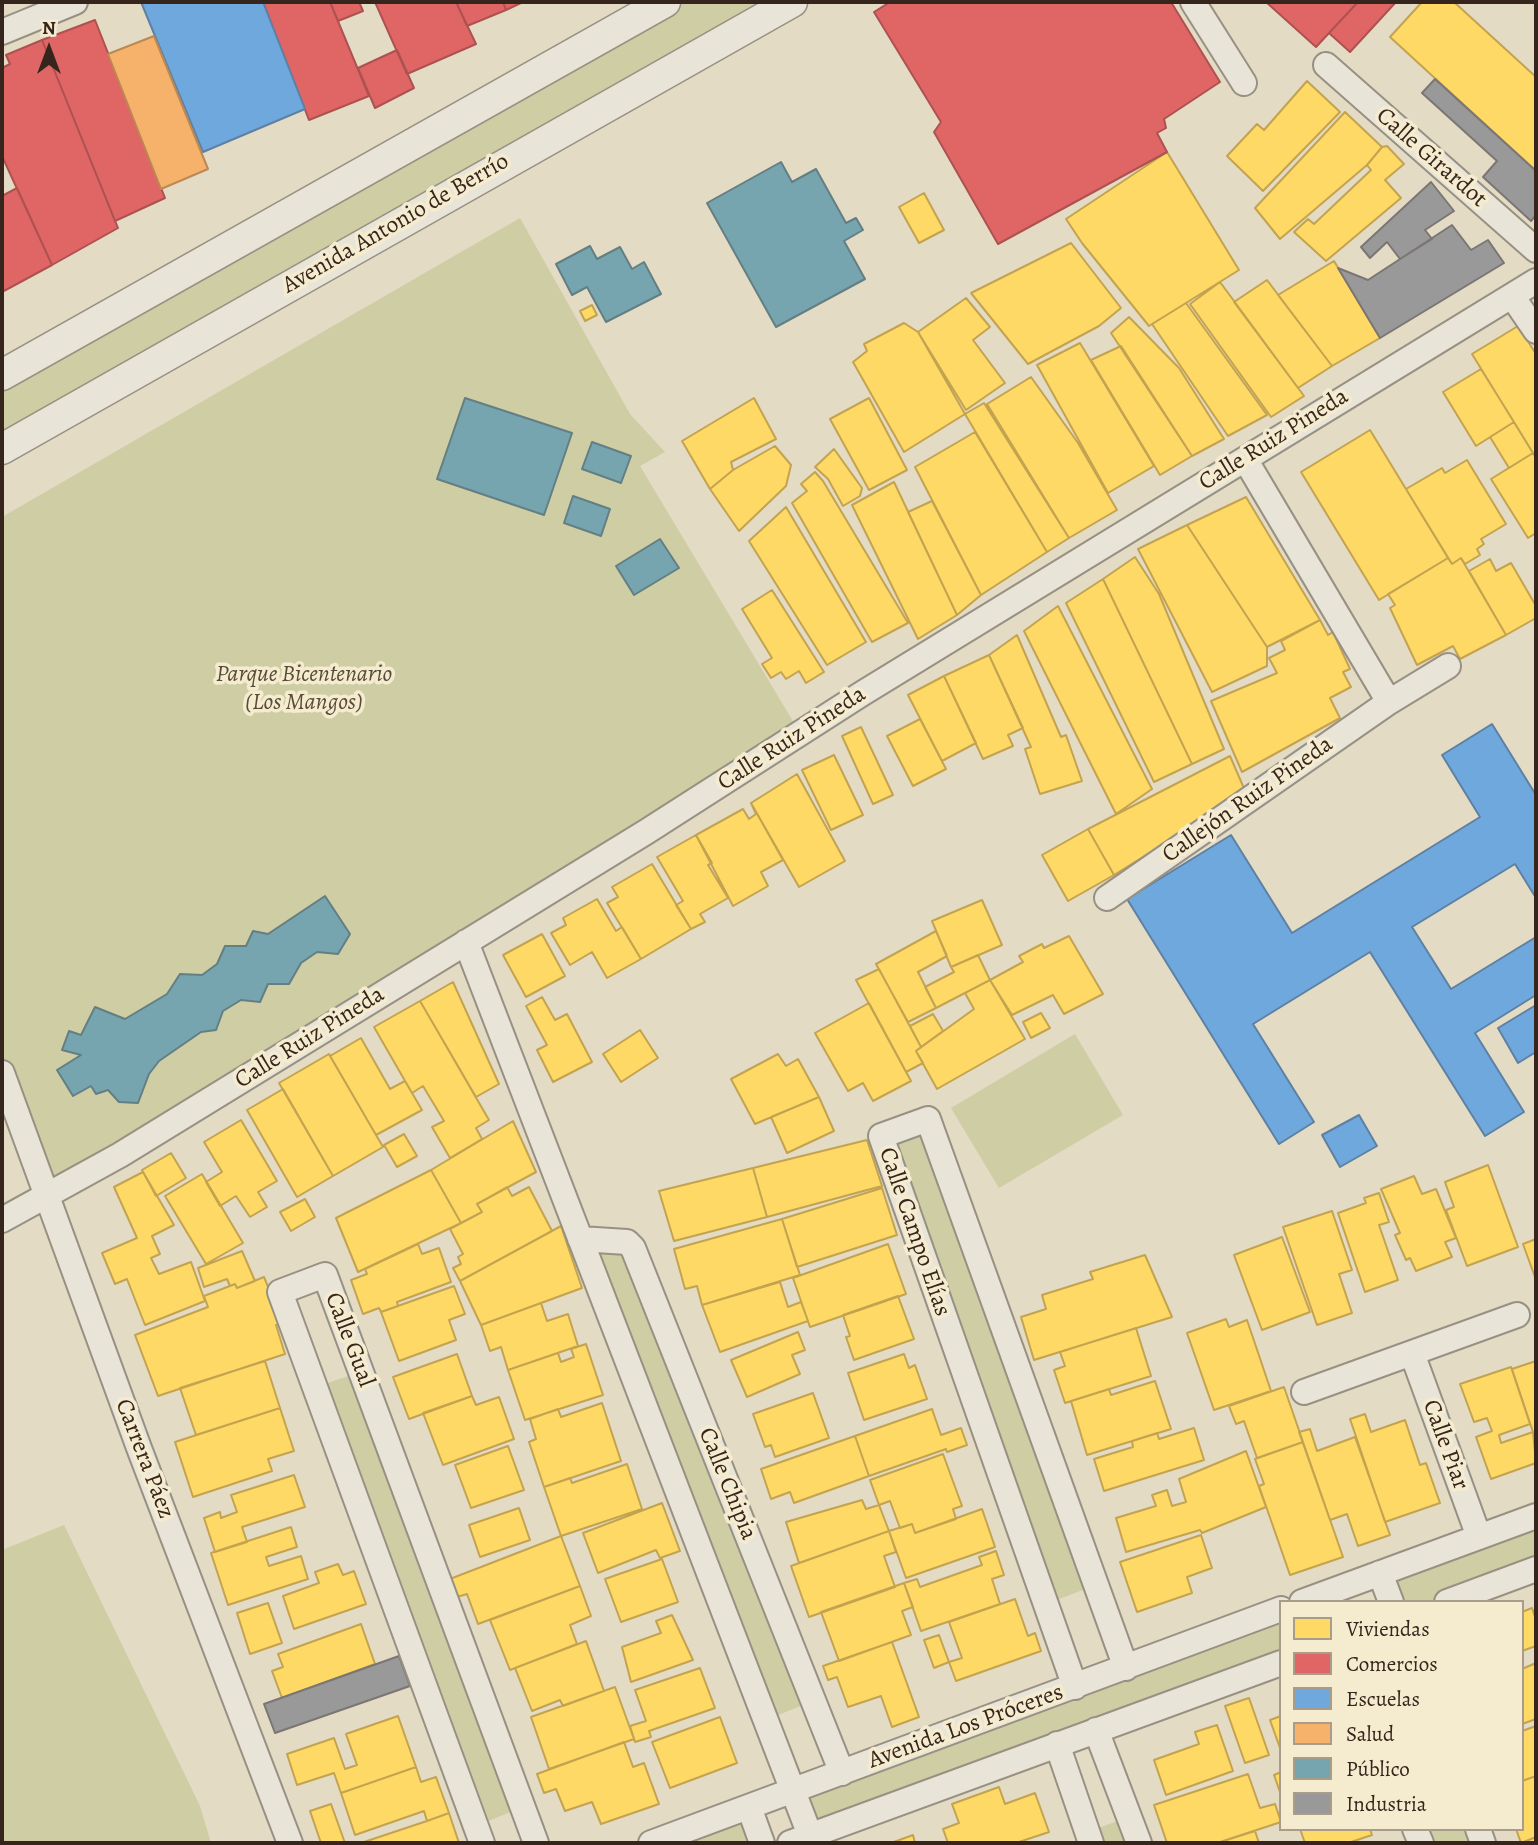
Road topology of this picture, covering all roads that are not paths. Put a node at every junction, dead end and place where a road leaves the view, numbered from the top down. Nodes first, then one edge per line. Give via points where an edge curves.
1 (75, 2) edge
2 (664, 2) edge
3 (792, 2) edge
4 (1193, 2) edge
5 (2, 32) edge
6 (1326, 65) dead end
7 (1244, 83) dead end
8 (1536, 250) edge
9 (1536, 281) edge
10 (1511, 296) junction
11 (1536, 331) edge
12 (4, 370) edge
13 (2, 449) edge
14 (1245, 459) junction
15 (1448, 666) dead end
16 (1389, 702) junction
17 (1107, 898) dead end
18 (466, 942) junction
19 (2, 1073) edge
20 (47, 1196) junction
21 (2, 1220) edge
22 (580, 1239) junction
23 (1517, 1315) dead end
24 (1412, 1353) junction
25 (1304, 1392) dead end
26 (1536, 1516) edge
27 (1479, 1537) junction
28 (1536, 1569) edge
29 (1380, 1573) junction
30 (1327, 1597) edge
31 (1390, 1600) edge
32 (1452, 1600) edge
33 (1279, 1610) edge
34 (1279, 1663) edge
35 (1126, 1668) junction
36 (1075, 1687) junction
37 (1096, 1730) junction
38 (1057, 1744) junction
39 (842, 1773) junction
40 (794, 1791) junction
41 (749, 1808) junction
42 (804, 1841) edge
43 (290, 1843) edge
44 (482, 1843) edge
45 (537, 1843) edge
46 (651, 1843) edge
47 (762, 1843) edge
48 (1091, 1843) edge
49 (1139, 1843) edge

1 - 5 street
2 - 12 street
3 - 13 street, Avenida Antonio de Berrío
4 - 7 street
6 - 8 street, Calle Girardot
9 - 10 street, Calle Ruiz Pineda
10 - 11 street
10 - 14 street, Calle Ruiz Pineda
14 - 16 street
14 - 18 street, Calle Ruiz Pineda
15 - 16 street, Callejón Ruiz Pineda
16 - 17 street, Callejón Ruiz Pineda
18 - 20 street, Calle Ruiz Pineda
18 - 22 street, Calle Chipia
19 - 20 street, Carrera Páez
20 - 21 street, Calle Ruiz Pineda
20 - 43 street, Carrera Páez
22 - 39 street, Calle Chipia via 627,1242 633,1248
22 - 40 street, Calle Chipia
23 - 24 street
24 - 25 street
24 - 27 street, Calle Piar
26 - 27 street
27 - 29 street
28 - 32 street
29 - 30 street
29 - 31 street
33 - 35 street, Avenida Los Próceres
34 - 37 street, Avenida Los Próceres
35 - 36 street, Avenida Los Próceres
35 - 36 street, Calle Campo Elías via 928,1119 881,1136
36 - 39 street, Avenida Los Próceres
37 - 38 street, Avenida Los Próceres
37 - 49 street
38 - 42 street, Avenida Los Próceres
38 - 48 street
39 - 40 street, Avenida Los Próceres
40 - 41 street, Avenida Los Próceres
40 - 42 street, Calle Chipia
41 - 46 street, Avenida Los Próceres
41 - 47 street
44 - 45 street, Calle Gual via 280,1292 325,1275

